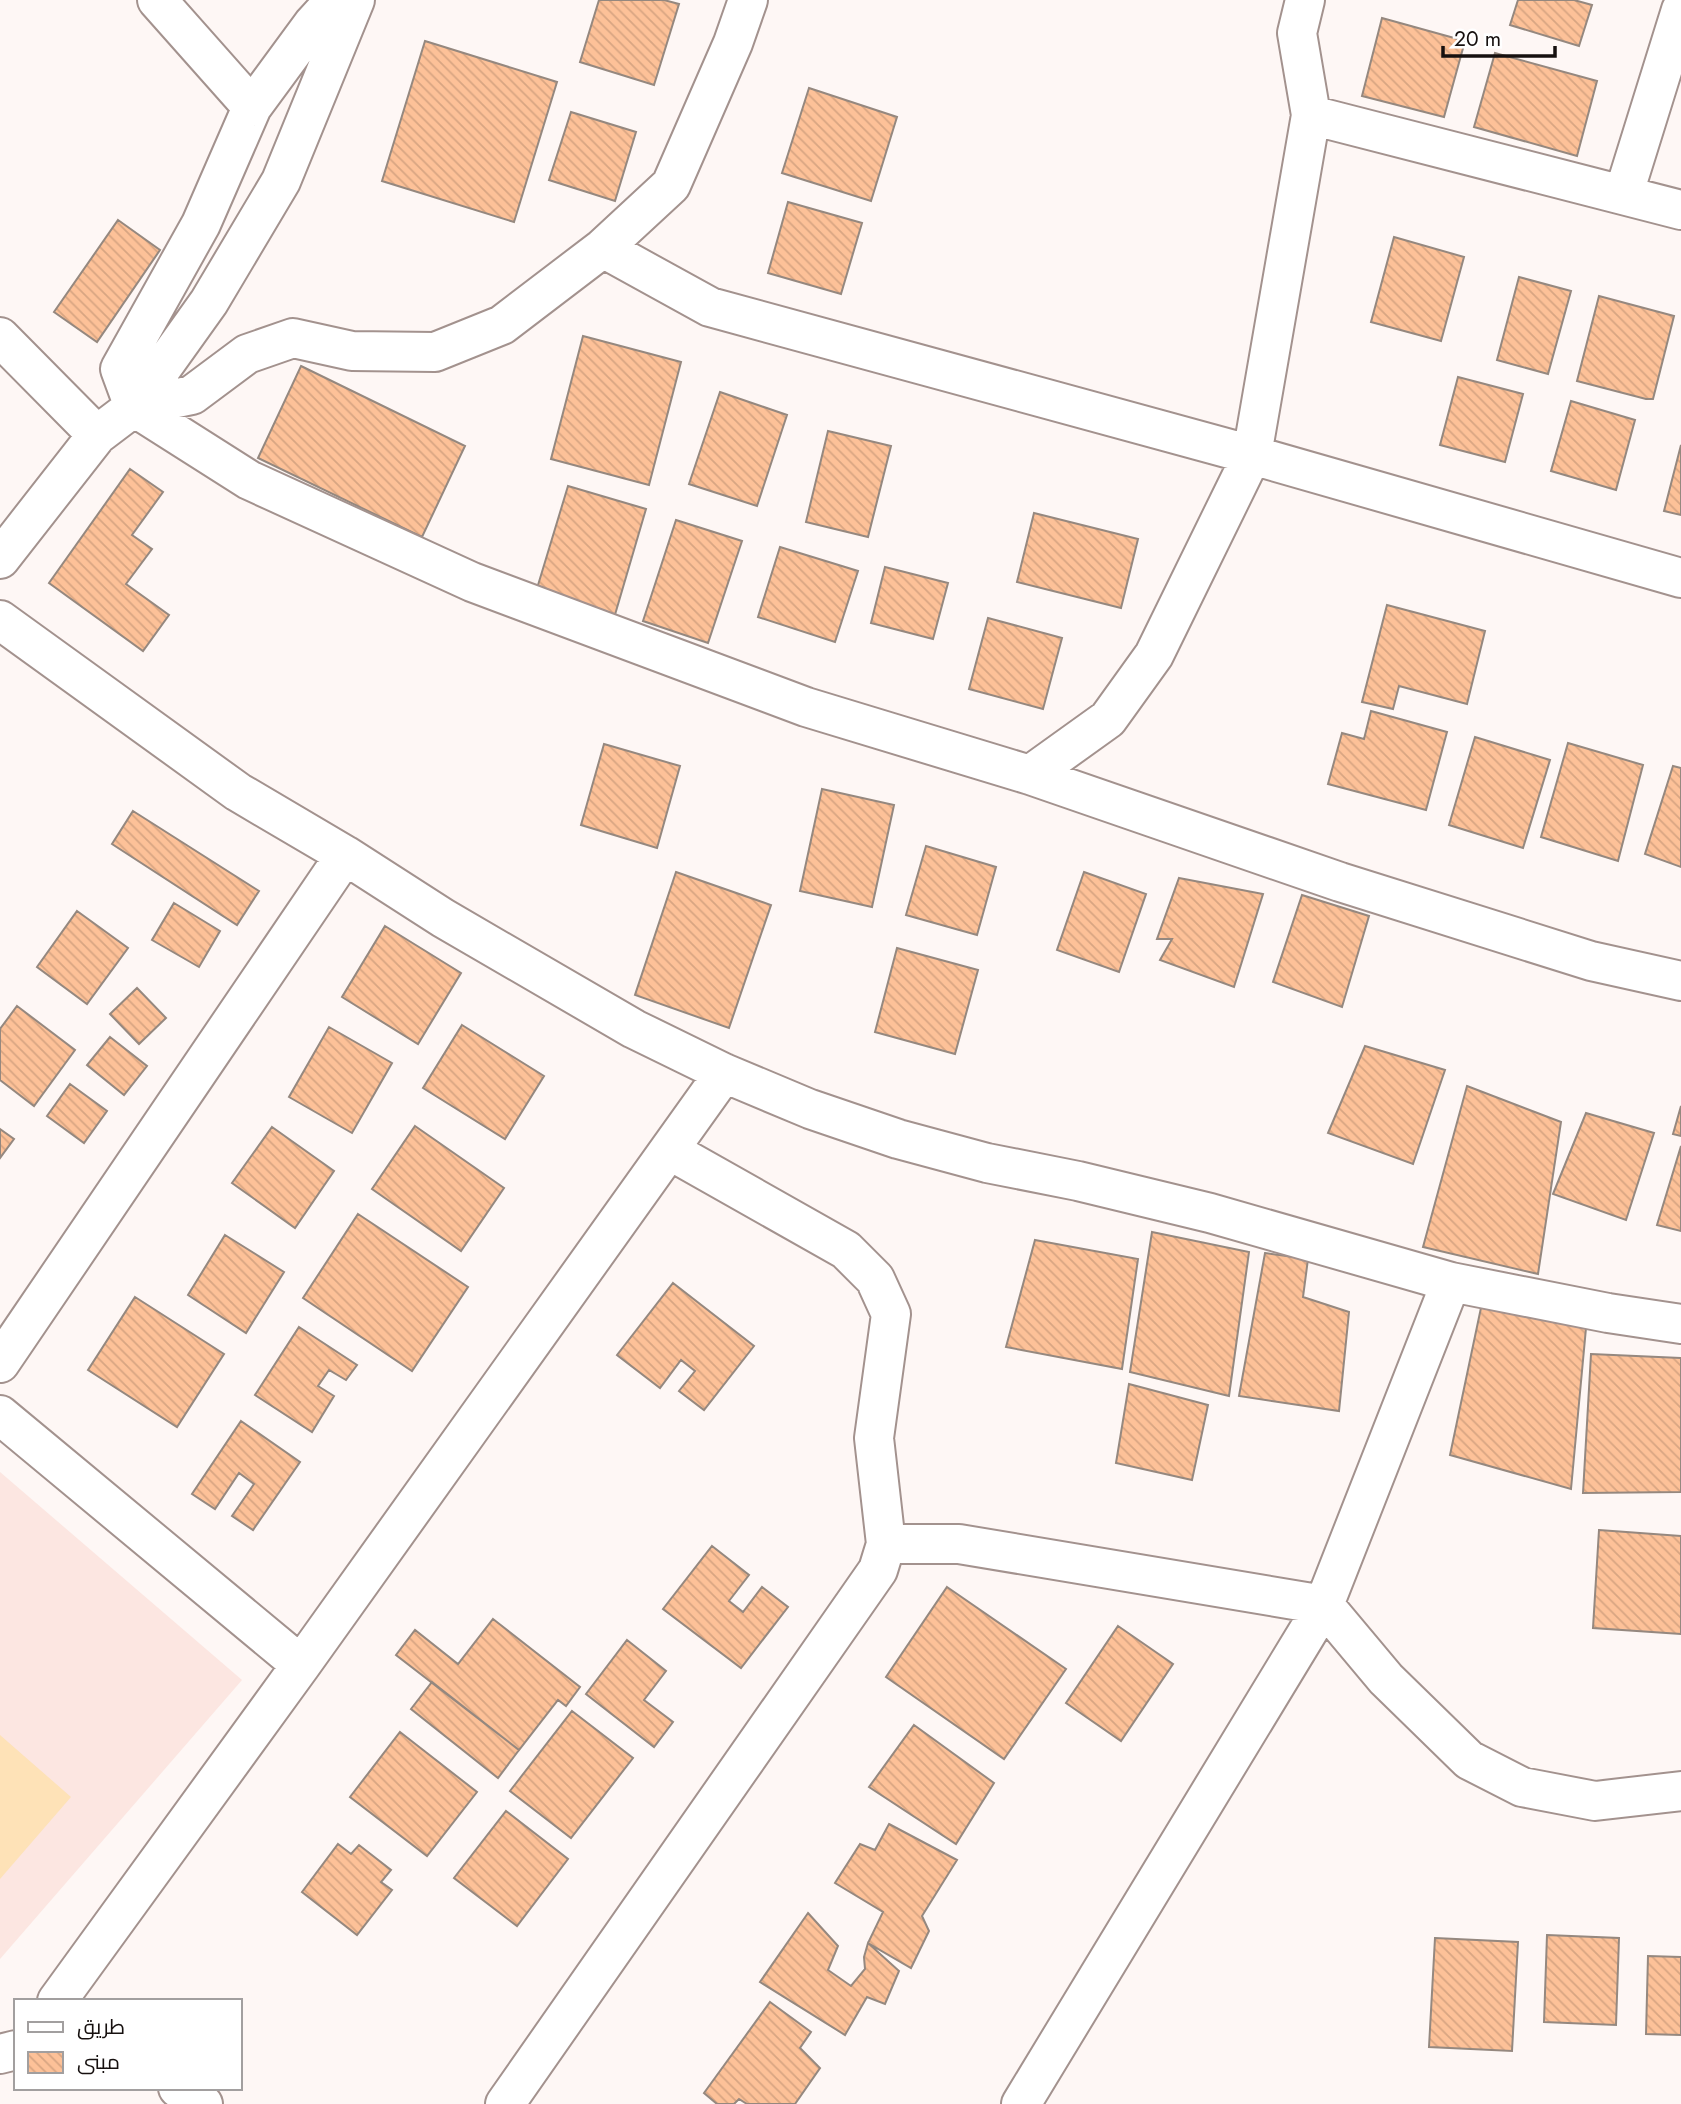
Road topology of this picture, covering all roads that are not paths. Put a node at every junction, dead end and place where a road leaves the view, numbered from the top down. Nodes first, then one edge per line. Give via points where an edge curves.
1 (157, 0) edge
2 (335, 0) edge
3 (355, 0) edge
4 (748, 0) edge
5 (1305, 0) edge
6 (1681, 10) edge
7 (252, 107) junction
8 (1311, 115) junction
9 (1624, 193) junction
10 (1681, 210) edge
11 (603, 248) junction
12 (0, 337) edge
13 (134, 407) junction
14 (97, 435) junction
15 (1252, 455) junction
16 (0, 559) edge
17 (1681, 578) edge
18 (0, 620) edge
19 (1030, 775) junction
20 (345, 855) junction
21 (1681, 981) edge
22 (724, 1073) junction
23 (669, 1150) junction
24 (1451, 1282) junction
25 (1681, 1324) edge
26 (0, 1363) edge
27 (0, 1415) edge
28 (886, 1544) junction
29 (1324, 1605) junction
30 (301, 1665) junction
31 (1681, 1791) edge
32 (58, 1999) edge
33 (181, 2090) edge
34 (203, 2104) edge
35 (505, 2104) edge
36 (1021, 2104) edge

1 - 7 street
2 - 7 street
3 - 13 street via 281,181 209,302
4 - 11 street via 671,185
5 - 8 street via 1297,33
6 - 9 street
7 - 13 street via 201,224 120,369
8 - 9 street
8 - 15 street
9 - 10 street
11 - 13 street via 502,326 435,352 352,351 293,338 247,354 192,396
11 - 15 street via 710,307
12 - 14 street
13 - 14 street
13 - 19 street via 249,480 472,582 806,707
14 - 16 street
15 - 17 street
15 - 19 street via 1154,655 1108,719
18 - 20 street via 238,792
19 - 21 street via 1340,882 1591,961
20 - 22 street via 634,1029
20 - 26 street
22 - 23 street
22 - 24 street via 898,1139 1210,1213
23 - 28 street via 846,1250 875,1279 891,1314 874,1438
23 - 30 street
24 - 25 street
24 - 29 street
27 - 30 street
28 - 29 street via 959,1544
28 - 35 street via 878,1570
29 - 31 street via 1386,1679 1469,1760 1522,1787 1595,1801
29 - 36 street
30 - 32 street
33 - 34 street

